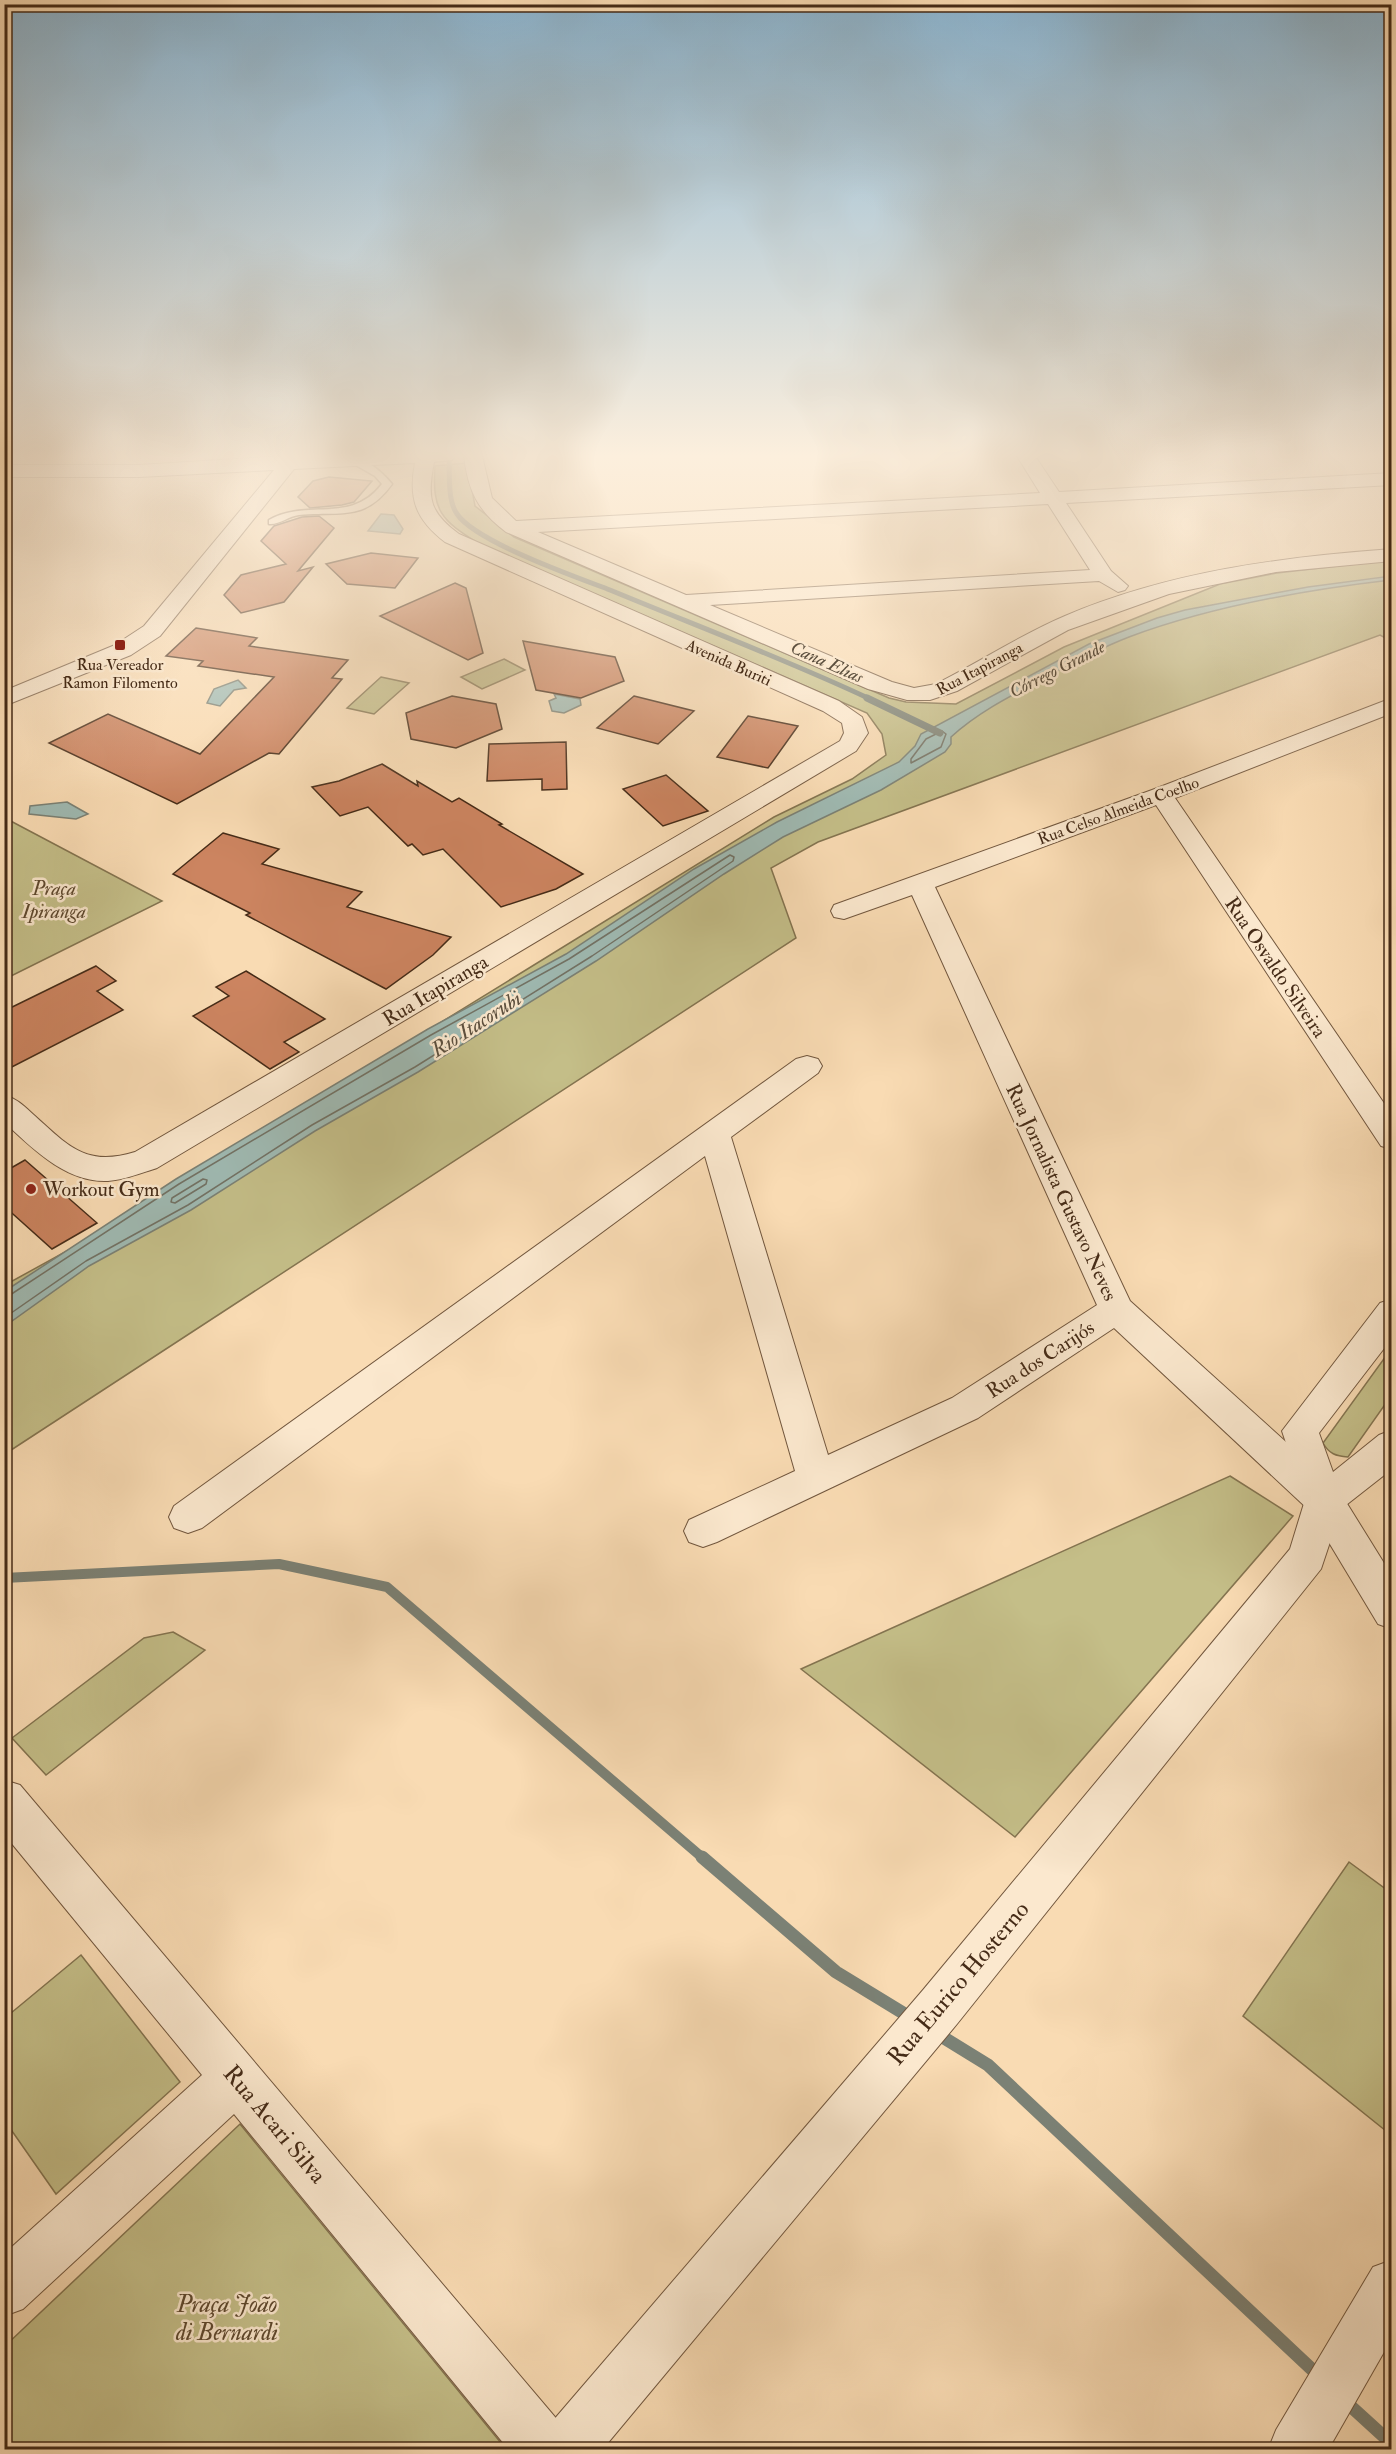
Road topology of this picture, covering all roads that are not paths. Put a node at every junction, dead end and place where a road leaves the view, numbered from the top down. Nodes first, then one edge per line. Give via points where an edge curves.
1 (202, 571) edge
2 (525, 571) edge
3 (611, 571) edge
4 (1101, 571) edge
5 (1254, 571) edge
6 (1104, 575) junction
7 (1134, 598) junction
8 (681, 601) junction
9 (15, 692) edge
10 (914, 695) joint
11 (1392, 705) edge
12 (1360, 717) junction
13 (857, 729) joint
14 (1392, 734) edge
15 (1161, 795) junction
16 (920, 883) junction
17 (844, 911) dead end
18 (807, 1066) dead end
19 (4, 1105) edge
20 (714, 1133) junction
21 (1392, 1139) edge
22 (1116, 1310) junction
23 (1392, 1312) edge
24 (1392, 1445) edge
25 (816, 1477) junction
26 (1323, 1500) junction
27 (188, 1517) dead end
28 (703, 1531) dead end
29 (1392, 1612) edge
30 (4, 1800) edge
31 (236, 2078) junction
32 (1392, 2286) edge
33 (4, 2290) edge
34 (1305, 2435) edge
35 (546, 2450) edge
36 (565, 2450) edge

1 - 9 street via 152,631 123,650
2 - 13 street, Avenida Buriti via 831,706 844,713
3 - 8 street, Avenida Buriti
4 - 6 street
5 - 7 street, Rua Itapiranga
6 - 7 street
6 - 8 street
7 - 10 street, Rua Itapiranga via 1033,639 938,692
8 - 10 street, Avenida Buriti via 876,684
11 - 12 street, Rua Celso Almeida Coelho
12 - 14 street
12 - 15 street, Rua Celso Almeida Coelho
13 - 19 street, Rua Itapiranga via 848,746 146,1160 104,1170 84,1168
15 - 16 street, Rua Celso Almeida Coelho
15 - 21 street, Rua Osvaldo Silveira
16 - 17 street, Rua Celso Almeida Coelho
16 - 22 street, Rua Jornalista Gustavo Neves
18 - 20 street
20 - 25 street
20 - 27 street
22 - 25 street, Rua dos Carijós via 965,1408
22 - 26 street, Rua Jornalista Gustavo Neves
23 - 26 street via 1300,1431
24 - 26 street
25 - 28 street, Rua dos Carijós
26 - 29 street
26 - 36 street, Rua Eurico Hosterno via 1307,1557 940,2007
30 - 31 street, Rua Acari Silva
31 - 33 street
31 - 35 street, Rua Acari Silva
32 - 34 street

